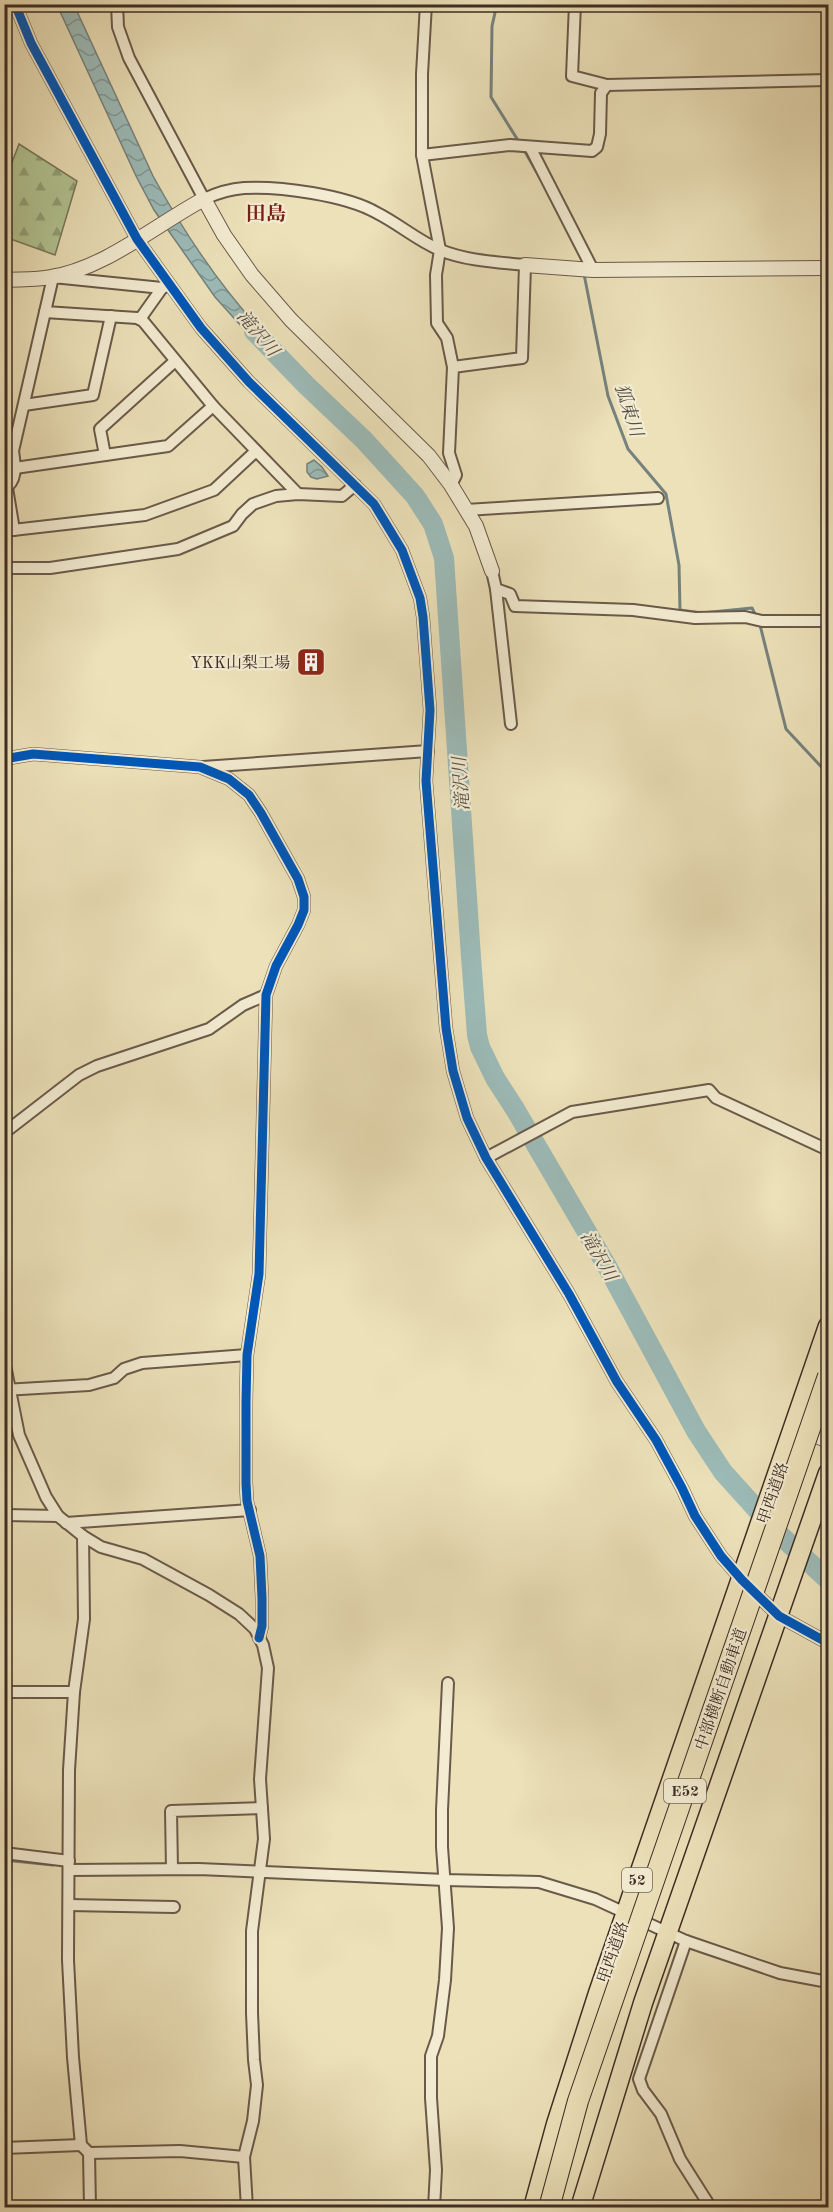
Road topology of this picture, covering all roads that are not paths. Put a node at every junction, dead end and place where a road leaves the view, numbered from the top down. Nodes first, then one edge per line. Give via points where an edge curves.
1 (15, 4) edge
2 (117, 4) edge
3 (426, 4) edge
4 (575, 4) edge
5 (828, 80) edge
6 (607, 85) junction
7 (530, 147) junction
8 (422, 155) junction
9 (200, 202) junction
10 (141, 237) junction
11 (440, 250) junction
12 (525, 265) junction
13 (828, 268) edge
14 (593, 270) junction
15 (52, 277) junction
16 (4, 280) edge
17 (166, 286) junction
18 (45, 312) junction
19 (111, 316) junction
20 (141, 319) junction
21 (175, 361) junction
22 (453, 368) junction
23 (24, 405) junction
24 (213, 406) junction
25 (256, 451) junction
26 (105, 455) junction
27 (15, 468) junction
28 (354, 485) junction
29 (451, 485) junction
30 (6, 489) edge
31 (298, 494) junction
32 (658, 498) dead end
33 (466, 510) junction
34 (9, 531) edge
35 (4, 568) edge
36 (492, 571) joint
37 (496, 589) junction
38 (828, 621) edge
39 (511, 724) dead end
40 (428, 752) junction
41 (4, 759) edge
42 (200, 767) junction
43 (266, 995) junction
44 (4, 1133) edge
45 (828, 1150) edge
46 (486, 1158) junction
47 (828, 1326) edge
48 (247, 1355) junction
49 (4, 1360) edge
50 (828, 1376) edge
51 (7, 1390) edge
52 (794, 1427) junction
53 (828, 1441) edge
54 (828, 1473) edge
55 (250, 1510) junction
56 (4, 1515) edge
57 (62, 1519) junction
58 (83, 1536) junction
59 (742, 1580) junction
60 (779, 1616) junction
61 (259, 1638) junction
62 (828, 1643) edge
63 (448, 1683) dead end
64 (4, 1692) edge
65 (74, 1692) junction
66 (262, 1808) junction
67 (4, 1853) edge
68 (69, 1865) junction
69 (172, 1869) junction
70 (261, 1872) junction
71 (445, 1880) junction
72 (69, 1905) junction
73 (174, 1907) dead end
74 (625, 1913) junction
75 (668, 1931) junction
76 (686, 1941) junction
77 (828, 1982) edge
78 (4, 2148) edge
79 (85, 2149) junction
80 (244, 2157) junction
81 (90, 2208) edge
82 (247, 2208) edge
83 (434, 2208) edge
84 (533, 2208) edge
85 (549, 2208) edge
86 (580, 2208) edge
87 (711, 2208) edge

1 - 10 street via 31,43
2 - 9 street via 118,27 129,58
3 - 8 street
4 - 6 street via 572,76
5 - 6 street
6 - 7 street via 601,93 597,147 592,151
7 - 8 street
7 - 14 street
8 - 11 street
9 - 10 street
9 - 11 street via 243,188 321,195 376,212
9 - 29 street via 252,275 291,320 429,456
10 - 15 street via 89,265
10 - 17 street
11 - 12 street via 469,260
11 - 22 street via 437,323 447,338
12 - 14 street
12 - 22 street via 522,358
13 - 14 street
15 - 16 street
15 - 17 street
15 - 18 street
17 - 20 street
17 - 28 street via 249,382
18 - 19 street
18 - 23 street
19 - 20 street
19 - 23 street via 93,395
20 - 21 street
21 - 24 street
21 - 26 street via 100,429
22 - 29 street via 449,453 456,475
23 - 27 street via 14,451
24 - 25 street
24 - 26 street via 168,446
25 - 31 street
25 - 34 street via 214,490 145,514
26 - 27 street
27 - 30 street via 13,481
28 - 31 street via 342,496
28 - 40 street via 374,504 393,534 420,598 429,687
29 - 33 street
30 - 34 street
31 - 35 street via 253,504 233,526 178,549 50,568
32 - 33 street
33 - 36 street
36 - 37 street
37 - 38 street via 510,594 515,606 633,610 695,618
37 - 39 street
40 - 42 street
40 - 46 street via 426,781 448,1039 467,1118
41 - 42 street via 33,753
42 - 43 street via 229,779 249,795 298,879 304,897 304,910
43 - 44 street via 243,1005 209,1029 96,1066
43 - 48 street via 259,1274
45 - 46 street via 716,1098 709,1090 572,1112
46 - 59 street via 617,1382 656,1440 695,1516
47 - 52 highway, 甲西道路 / 52
48 - 51 street via 142,1364 96,1383
48 - 55 street via 246,1483
49 - 51 street
50 - 85 highway, 中部横断自動車道 / E52, bridge via 578,2101
51 - 57 street via 19,1435 46,1497
52 - 53 street
52 - 59 highway, 甲西道路 / 52
54 - 60 highway
55 - 57 street
55 - 61 street via 260,1556
56 - 57 street
57 - 58 street
58 - 61 street via 101,1547 143,1559 209,1595 239,1614
58 - 65 street via 84,1619
59 - 60 street
59 - 74 highway, 甲西道路 / 52
60 - 62 street
60 - 75 highway
61 - 66 street via 268,1668 260,1779
63 - 71 street via 442,1810
64 - 65 street
65 - 68 street
66 - 69 street via 171,1811
66 - 70 street
67 - 68 street
68 - 69 street
68 - 72 street
69 - 70 street
70 - 71 street
70 - 80 street via 252,1931 257,2085
71 - 74 street via 538,1882 595,1899
71 - 83 street via 445,1980 438,2036 431,2056
72 - 73 street
72 - 79 street via 73,2057
74 - 75 street
74 - 84 highway, 甲西道路 / 52 via 576,2059
75 - 76 street
75 - 86 highway
76 - 77 street via 780,1973
76 - 87 street via 639,2079 661,2114 680,2159
78 - 79 street
79 - 80 street
79 - 81 street
80 - 82 street

